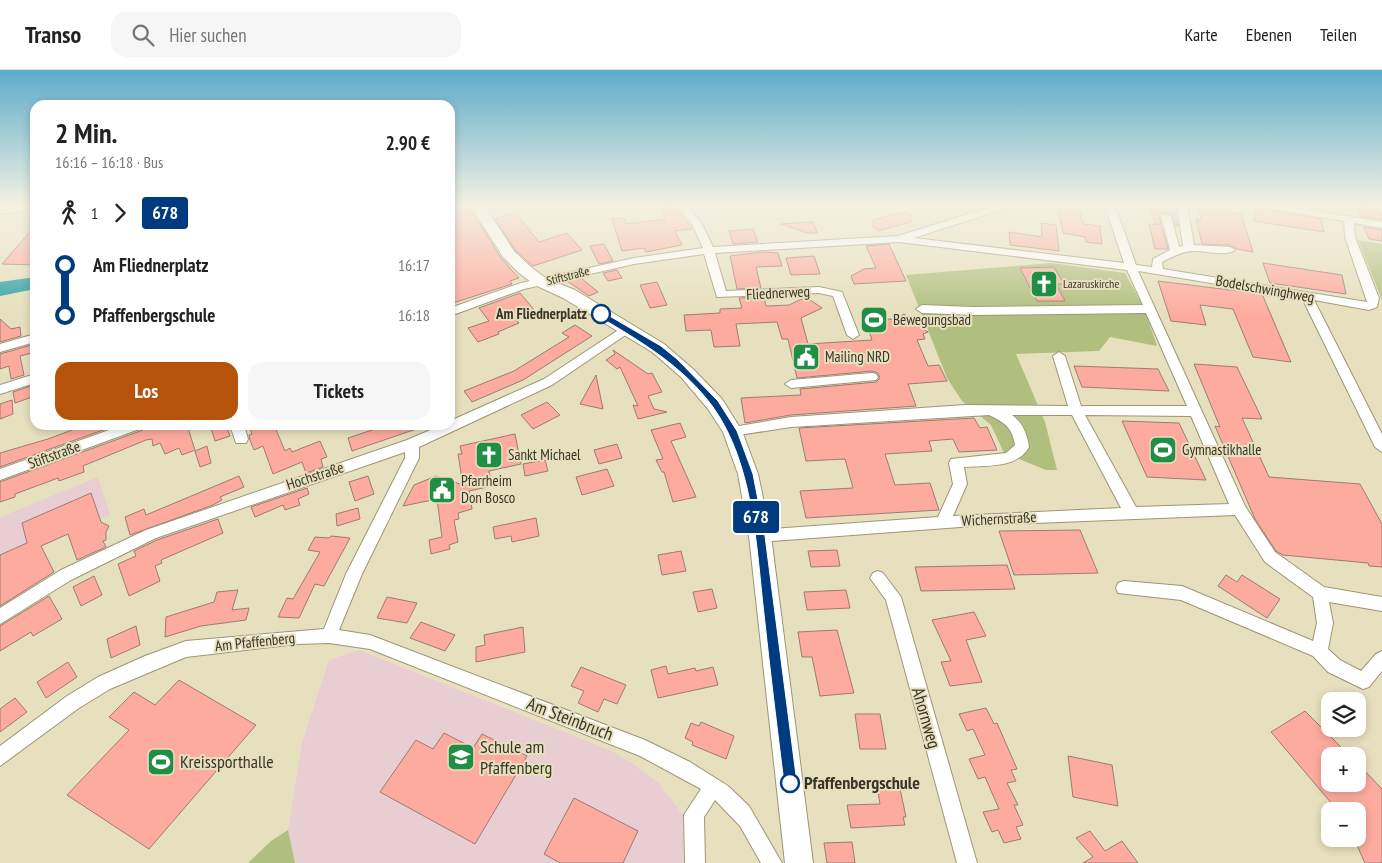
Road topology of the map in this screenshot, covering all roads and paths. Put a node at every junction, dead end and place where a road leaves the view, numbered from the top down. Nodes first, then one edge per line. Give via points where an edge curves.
1 (500, 242) edge
2 (706, 242) edge
3 (824, 242) edge
4 (923, 242) edge
5 (1122, 242) edge
6 (1173, 242) edge
7 (1188, 242) edge
8 (1352, 242) edge
9 (1189, 248) junction
10 (709, 250) junction
11 (1175, 250) junction
12 (1230, 250) dead end
13 (1131, 268) junction
14 (1158, 271) junction
15 (541, 282) junction
16 (1306, 296) junction
17 (922, 309) dead end
18 (1149, 309) junction
19 (455, 310) edge
20 (626, 329) junction
21 (853, 335) dead end
22 (30, 339) edge
23 (0, 348) edge
24 (1059, 356) dead end
25 (872, 377) dead end
26 (30, 380) edge
27 (791, 384) dead end
28 (0, 390) edge
29 (989, 409) junction
30 (1076, 410) junction
31 (1195, 411) junction
32 (455, 424) edge
33 (123, 430) edge
34 (238, 430) edge
35 (443, 430) edge
36 (732, 431) junction
37 (241, 439) dead end
38 (412, 444) junction
39 (1382, 447) edge
40 (0, 475) edge
41 (1239, 509) junction
42 (1132, 514) junction
43 (943, 522) junction
44 (760, 536) junction
45 (878, 578) dead end
46 (1124, 588) dead end
47 (1320, 594) junction
48 (1382, 604) edge
49 (0, 617) edge
50 (328, 636) junction
51 (1319, 651) junction
52 (1382, 659) edge
53 (0, 757) edge
54 (712, 787) junction
55 (695, 863) edge
56 (772, 863) edge
57 (799, 863) edge
58 (966, 863) edge

1 - 15 street via 508,254
2 - 10 street
3 - 10 street, Stiftstraße
4 - 13 street, Bodelschwinghweg
5 - 13 street
6 - 11 street
7 - 9 street
8 - 16 street, Bodelschwinghweg via 1373,304 1368,306
9 - 11 street, Bodelschwinghweg
9 - 12 street, Bodelschwinghweg
10 - 15 street, Stiftstraße via 615,265
10 - 21 street, Fliednerweg via 721,295 819,290 838,294
11 - 14 street via 1157,260
13 - 14 street, Bodelschwinghweg
13 - 18 street
14 - 16 street, Bodelschwinghweg
15 - 19 street, Stiftstraße
15 - 20 street via 569,294
16 - 39 street
17 - 18 street via 973,312
18 - 31 street
20 - 32 street, Hochstraße via 548,382
20 - 36 street via 658,348 688,373 715,404
22 - 23 street
24 - 30 street
25 - 27 street
26 - 28 street
29 - 30 street
29 - 36 street via 791,422
29 - 43 street via 1010,418 1020,433 1022,446 1009,458 956,463 960,484
30 - 31 street
30 - 42 street
31 - 41 street
33 - 40 street, Stiftstraße
34 - 37 street
35 - 38 street, Hochstraße
36 - 44 street via 748,474
38 - 49 street, Hochstraße via 151,534 66,575
38 - 50 street via 412,458 354,574
41 - 42 street, Wichernstraße
41 - 47 street via 1270,557
42 - 43 street, Wichernstraße
43 - 44 street, Wichernstraße
44 - 57 street
45 - 58 street, Ahornweg via 893,597
46 - 51 street via 1182,593
47 - 48 street
47 - 51 street via 1325,623
50 - 53 street, Am Pfaffenberg via 255,640 186,650 145,664 73,702
50 - 54 street, Am Steinbruch via 370,642 645,749
51 - 52 street via 1334,666 1363,681
54 - 55 street via 694,815
54 - 56 street, Am Steinbruch via 742,813

